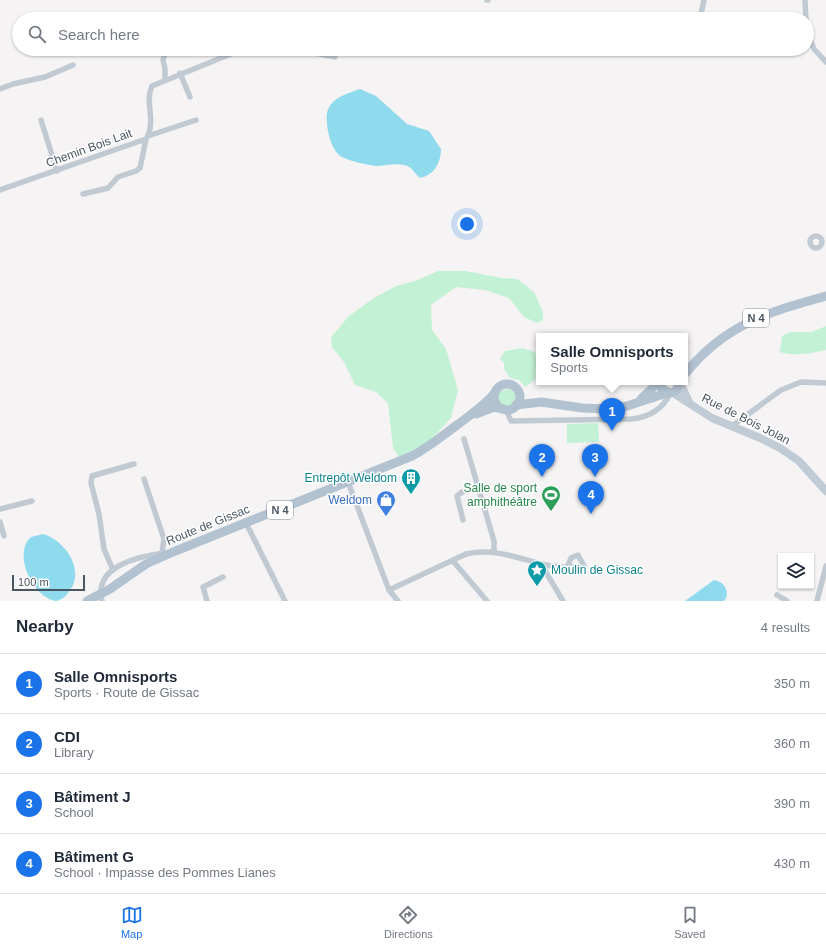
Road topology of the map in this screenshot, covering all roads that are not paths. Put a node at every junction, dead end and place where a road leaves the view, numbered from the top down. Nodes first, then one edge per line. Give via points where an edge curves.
1 (704, 0) edge
2 (805, 0) edge
3 (701, 12) edge
4 (806, 12) edge
5 (814, 49) edge
6 (163, 56) edge
7 (225, 56) edge
8 (329, 56) edge
9 (334, 57) dead end
10 (826, 62) edge
11 (73, 65) dead end
12 (180, 73) junction
13 (165, 79) junction
14 (0, 89) edge
15 (190, 97) dead end
16 (41, 120) dead end
17 (196, 120) dead end
18 (147, 138) junction
19 (57, 171) junction
20 (0, 190) edge
21 (83, 194) dead end
22 (826, 296) edge
23 (696, 360) junction
24 (688, 364) edge
25 (688, 370) edge
26 (826, 383) edge
27 (656, 385) edge
28 (660, 385) edge
29 (679, 385) edge
30 (681, 385) edge
31 (519, 392) junction
32 (495, 393) junction
33 (670, 393) junction
34 (639, 401) junction
35 (541, 402) junction
36 (689, 402) junction
37 (516, 406) junction
38 (504, 409) junction
39 (471, 416) junction
40 (732, 426) junction
41 (464, 439) dead end
42 (134, 464) dead end
43 (144, 479) dead end
44 (348, 482) junction
45 (478, 486) junction
46 (826, 491) edge
47 (32, 501) dead end
48 (0, 509) edge
49 (463, 520) dead end
50 (0, 522) edge
51 (246, 523) junction
52 (4, 536) dead end
53 (173, 552) junction
54 (494, 552) junction
55 (162, 553) junction
56 (453, 561) junction
57 (541, 564) junction
58 (826, 566) edge
59 (567, 568) dead end
60 (112, 570) junction
61 (223, 577) dead end
62 (389, 590) junction
63 (776, 595) dead end
64 (101, 598) edge
65 (87, 601) edge
66 (207, 601) edge
67 (285, 601) edge
68 (398, 601) edge
69 (487, 601) edge
70 (563, 601) edge
71 (787, 601) edge
72 (817, 601) edge

1 - 3 street
2 - 4 street
5 - 10 street
6 - 13 street
7 - 12 street, Chemin Bois Lait
8 - 9 street
11 - 14 street via 44,77
12 - 13 street, Chemin Bois Lait
12 - 15 street
13 - 18 street, Chemin Bois Lait via 152,86 150,91 152,124
16 - 19 street
17 - 18 street
18 - 19 street, Chemin Bois Lait
18 - 21 street via 140,168 136,172 118,177 108,188
19 - 20 street, Chemin Bois Lait
22 - 23 main road, N 4 via 752,320 727,334
23 - 24 main road, N 4
23 - 25 main road, N 4
26 - 40 street via 801,382 781,390
27 - 34 main road, N 4
28 - 33 main road, N 4
29 - 33 main road via 678,389
30 - 36 street, Rue de Bois Jolan
31 - 32 main road, N 4 via 515,386 507,384 500,386
31 - 35 main road, N 4
31 - 37 main road via 520,400
32 - 38 main road via 495,401
32 - 39 main road, Route de Gissac / N 4
33 - 34 main road, N 4
33 - 36 street, Rue de Bois Jolan
33 - 38 street via 654,412 645,417 631,419 511,421
34 - 35 main road, N 4 via 622,407 601,409
35 - 37 main road, N 4
36 - 40 street, Rue de Bois Jolan
37 - 38 main road, N 4
38 - 39 main road, Route de Gissac / N 4 via 494,407
39 - 44 main road, Route de Gissac / N 4 via 425,449
40 - 46 street, Rue de Bois Jolan via 760,438 799,461
41 - 45 street
42 - 60 street via 92,476 91,483 104,549
43 - 55 street via 163,534
44 - 51 main road, Route de Gissac / N 4
44 - 62 street
45 - 49 street via 457,496
45 - 54 street via 494,541
47 - 48 street
50 - 52 street
51 - 53 main road, Route de Gissac / N 4
51 - 67 street
53 - 55 street
53 - 64 main road, Route de Gissac / N 4 via 146,564
54 - 56 street via 477,552
54 - 57 street
55 - 60 street via 126,562
56 - 62 street
56 - 69 street
57 - 59 street
57 - 70 street
58 - 72 street
60 - 64 street via 105,577 99,590
61 - 66 street via 203,587
62 - 68 street
63 - 71 street
64 - 65 main road, Route de Gissac / N 4

